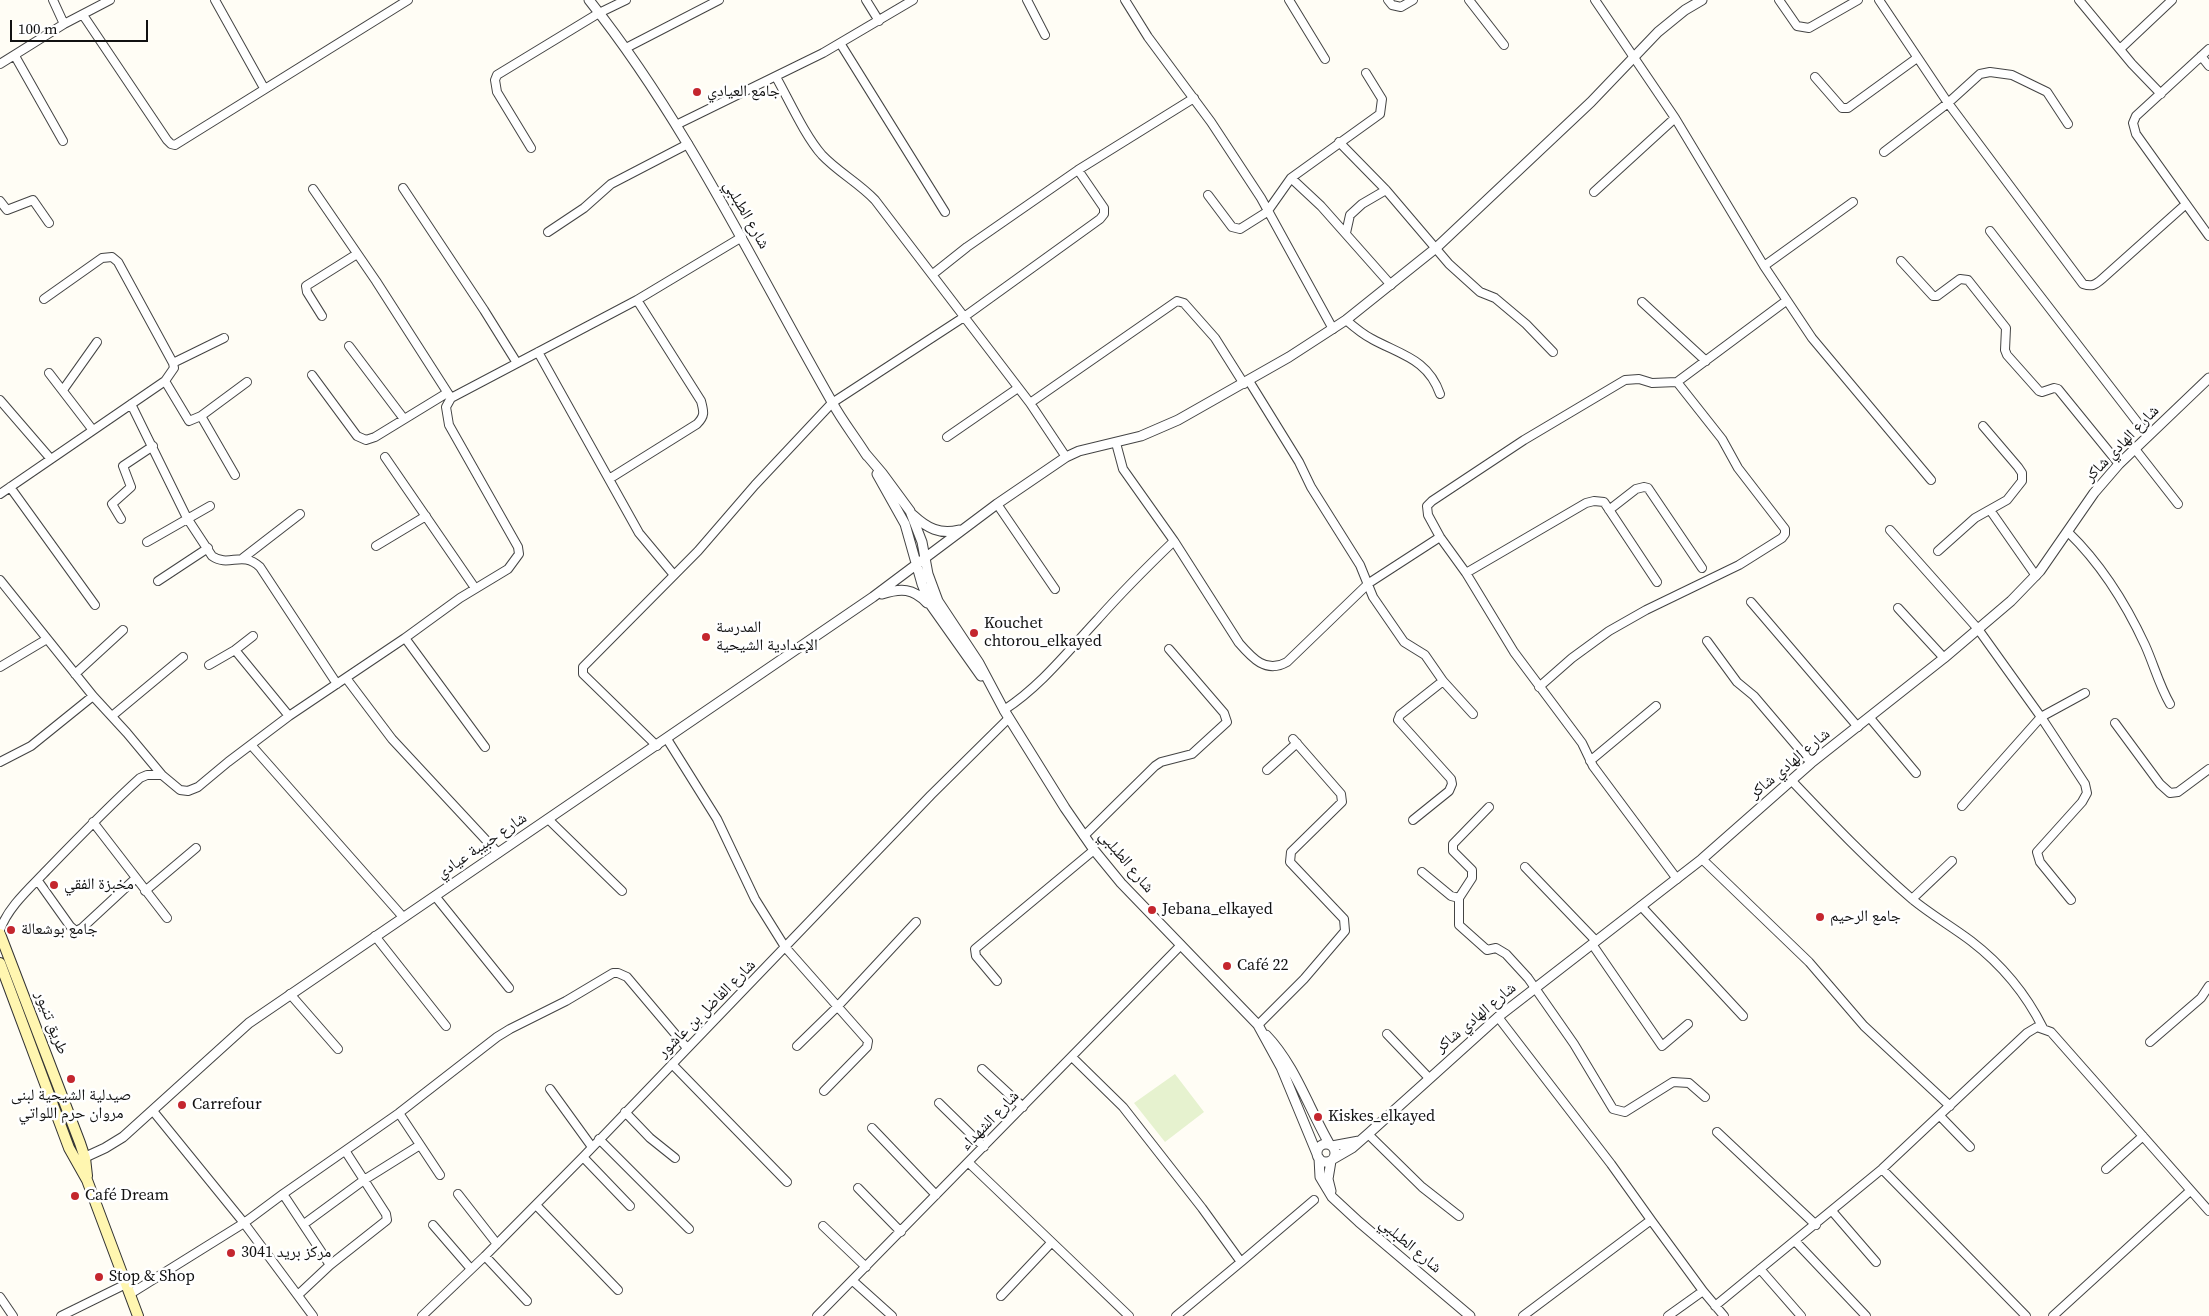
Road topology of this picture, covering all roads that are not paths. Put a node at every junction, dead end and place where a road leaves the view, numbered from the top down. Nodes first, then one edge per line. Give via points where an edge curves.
1 (52, 0) edge
2 (110, 0) edge
3 (215, 0) edge
4 (408, 0) edge
5 (589, 0) edge
6 (626, 0) edge
7 (719, 0) edge
8 (866, 0) edge
9 (913, 0) edge
10 (1027, 0) edge
11 (1126, 0) edge
12 (1289, 0) edge
13 (1388, 0) edge
14 (1413, 0) edge
15 (1469, 0) edge
16 (1596, 0) edge
17 (1702, 0) edge
18 (1779, 0) edge
19 (1858, 0) edge
20 (1879, 0) edge
21 (2079, 0) edge
22 (2172, 0) edge
23 (599, 13) junction
24 (83, 14) junction
25 (879, 21) junction
26 (64, 24) junction
27 (1046, 35) dead end
28 (840, 43) junction
29 (1504, 45) dead end
30 (626, 48) junction
31 (2209, 49) edge
32 (2120, 50) junction
33 (15, 56) junction
34 (2201, 56) junction
35 (1634, 57) junction
36 (1917, 58) junction
37 (1325, 59) dead end
38 (0, 64) edge
39 (2209, 66) edge
40 (1366, 73) dead end
41 (776, 77) junction
42 (1815, 77) dead end
43 (264, 88) junction
44 (2161, 94) junction
45 (1194, 98) junction
46 (1948, 103) junction
47 (1675, 118) junction
48 (2068, 124) dead end
49 (676, 125) junction
50 (63, 141) dead end
51 (1339, 142) junction
52 (688, 144) junction
53 (531, 148) dead end
54 (1884, 152) dead end
55 (1078, 170) junction
56 (1291, 178) junction
57 (403, 188) dead end
58 (313, 189) dead end
59 (1386, 190) junction
60 (1594, 192) dead end
61 (1208, 195) dead end
62 (0, 201) edge
63 (1852, 202) dead end
64 (2186, 204) junction
65 (945, 212) dead end
66 (1268, 212) junction
67 (49, 223) dead end
68 (1990, 230) dead end
69 (548, 232) dead end
70 (1346, 233) junction
71 (742, 236) junction
72 (2209, 236) edge
73 (1436, 248) junction
74 (357, 254) junction
75 (1901, 260) dead end
76 (1764, 266) junction
77 (933, 274) junction
78 (1391, 285) junction
79 (44, 299) dead end
80 (638, 300) junction
81 (1786, 301) junction
82 (1642, 302) dead end
83 (322, 316) dead end
84 (964, 317) junction
85 (1346, 320) junction
86 (1333, 329) junction
87 (224, 338) dead end
88 (97, 342) dead end
89 (349, 346) dead end
90 (538, 352) junction
91 (1553, 352) dead end
92 (1706, 361) junction
93 (517, 363) junction
94 (173, 364) junction
95 (48, 373) dead end
96 (312, 375) dead end
97 (2209, 378) edge
98 (166, 381) junction
99 (247, 382) dead end
100 (1246, 382) junction
101 (1677, 382) junction
102 (1018, 388) junction
103 (63, 390) junction
104 (1440, 394) dead end
105 (449, 396) junction
106 (0, 400) edge
107 (832, 403) junction
108 (1030, 403) junction
109 (130, 404) junction
110 (201, 416) junction
111 (404, 419) junction
112 (1983, 426) dead end
113 (92, 429) junction
114 (2148, 436) junction
115 (946, 437) dead end
116 (1116, 443) junction
117 (153, 446) junction
118 (2135, 449) junction
119 (864, 452) junction
120 (385, 457) dead end
121 (1066, 457) junction
122 (50, 458) junction
123 (2119, 464) junction
124 (235, 475) dead end
125 (608, 479) junction
126 (1931, 480) dead end
127 (10, 487) junction
128 (0, 494) edge
129 (997, 504) junction
130 (2178, 504) dead end
131 (210, 506) dead end
132 (1609, 510) junction
133 (1990, 510) junction
134 (910, 511) junction
135 (300, 514) dead end
136 (426, 516) junction
137 (186, 518) junction
138 (121, 519) dead end
139 (968, 525) junction
140 (1890, 530) dead end
141 (2068, 532) junction
142 (1440, 537) junction
143 (1174, 541) junction
144 (147, 542) dead end
145 (376, 546) dead end
146 (208, 548) junction
147 (1938, 551) dead end
148 (243, 558) junction
149 (925, 558) junction
150 (916, 565) junction
151 (1702, 568) dead end
152 (1466, 573) junction
153 (674, 575) junction
154 (2036, 576) junction
155 (0, 580) edge
156 (158, 581) dead end
157 (1657, 582) dead end
158 (1369, 583) junction
159 (475, 588) junction
160 (1055, 589) dead end
161 (873, 597) junction
162 (1752, 602) dead end
163 (95, 606) dead end
164 (932, 608) junction
165 (1898, 608) dead end
166 (1978, 629) junction
167 (124, 630) dead end
168 (253, 636) dead end
169 (405, 638) junction
170 (47, 639) junction
171 (1707, 641) dead end
172 (1168, 649) dead end
173 (235, 650) junction
174 (183, 657) dead end
175 (1944, 658) junction
176 (209, 665) dead end
177 (0, 667) edge
178 (75, 674) junction
179 (346, 678) junction
180 (1443, 680) junction
181 (337, 684) junction
182 (1539, 687) junction
183 (993, 691) junction
184 (2085, 693) dead end
185 (93, 696) junction
186 (2170, 704) dead end
187 (1656, 706) dead end
188 (1006, 714) junction
189 (1473, 714) dead end
190 (112, 716) junction
191 (290, 716) junction
192 (2041, 717) junction
193 (1870, 718) junction
194 (2115, 723) dead end
195 (1858, 727) junction
196 (667, 739) junction
197 (252, 746) junction
198 (657, 746) junction
199 (485, 747) dead end
200 (1590, 761) junction
201 (0, 762) edge
202 (1812, 764) junction
203 (2209, 769) edge
204 (1267, 770) dead end
205 (1916, 773) dead end
206 (162, 776) junction
207 (1792, 781) junction
208 (1962, 806) dead end
209 (1489, 807) dead end
210 (548, 820) junction
211 (1413, 820) dead end
212 (93, 822) junction
213 (1084, 836) junction
214 (196, 848) dead end
215 (1094, 850) junction
216 (498, 853) junction
217 (1702, 859) junction
218 (1952, 861) dead end
219 (1525, 867) dead end
220 (1422, 872) dead end
221 (136, 878) junction
222 (1677, 879) junction
223 (38, 881) junction
224 (145, 891) junction
225 (622, 891) dead end
226 (435, 896) junction
227 (1458, 898) junction
228 (1912, 899) junction
229 (2071, 900) dead end
230 (1641, 906) junction
231 (403, 916) junction
232 (2, 917) edge
233 (167, 918) dead end
234 (916, 922) dead end
235 (0, 930) edge
236 (0, 934) edge
237 (374, 936) junction
238 (1594, 942) junction
239 (1181, 945) junction
240 (785, 947) junction
241 (0, 962) edge
242 (997, 981) dead end
243 (2209, 986) edge
244 (509, 988) dead end
245 (1535, 988) junction
246 (290, 994) junction
247 (29, 1006) junction
248 (837, 1007) junction
249 (18, 1010) junction
250 (1743, 1016) dead end
251 (1498, 1017) junction
252 (1688, 1024) dead end
253 (446, 1026) dead end
254 (1260, 1028) junction
255 (2043, 1028) junction
256 (1387, 1034) dead end
257 (2150, 1042) dead end
258 (797, 1046) dead end
259 (687, 1048) junction
260 (338, 1049) dead end
261 (1072, 1057) junction
262 (672, 1064) junction
263 (51, 1065) junction
264 (982, 1069) dead end
265 (40, 1070) junction
266 (1428, 1078) junction
267 (550, 1089) dead end
268 (824, 1091) dead end
269 (1705, 1097) dead end
270 (63, 1098) junction
271 (52, 1101) junction
272 (940, 1103) dead end
273 (1950, 1106) junction
274 (1023, 1107) junction
275 (153, 1111) junction
276 (625, 1112) junction
277 (399, 1113) junction
278 (1940, 1116) junction
279 (872, 1128) dead end
280 (1717, 1132) dead end
281 (1368, 1134) junction
282 (2143, 1136) junction
283 (599, 1139) junction
284 (1359, 1141) junction
285 (420, 1145) junction
286 (1331, 1145) junction
287 (592, 1147) junction
288 (984, 1147) junction
289 (1970, 1147) dead end
290 (346, 1152) junction
291 (1318, 1156) junction
292 (583, 1157) junction
293 (675, 1158) dead end
294 (80, 1159) junction
295 (1332, 1160) junction
296 (969, 1163) junction
297 (1882, 1169) junction
298 (2106, 1169) dead end
299 (440, 1175) dead end
300 (364, 1180) junction
301 (787, 1182) dead end
302 (858, 1188) dead end
303 (2190, 1191) junction
304 (284, 1194) junction
305 (458, 1194) dead end
306 (936, 1195) junction
307 (1332, 1197) junction
308 (1314, 1200) dead end
309 (536, 1205) junction
310 (630, 1206) dead end
311 (2209, 1210) edge
312 (1832, 1211) junction
313 (1459, 1216) dead end
314 (1651, 1220) junction
315 (244, 1224) junction
316 (304, 1224) junction
317 (433, 1224) dead end
318 (1816, 1225) junction
319 (823, 1226) dead end
320 (689, 1229) dead end
321 (901, 1232) junction
322 (1795, 1241) junction
323 (1051, 1243) junction
324 (497, 1244) junction
325 (485, 1256) junction
326 (1241, 1262) junction
327 (1876, 1262) dead end
328 (330, 1265) junction
329 (866, 1267) junction
330 (471, 1269) junction
331 (1760, 1269) junction
332 (853, 1281) junction
333 (126, 1284) junction
334 (618, 1290) dead end
335 (1704, 1291) junction
336 (130, 1294) junction
337 (298, 1295) junction
338 (1001, 1296) dead end
339 (0, 1297) edge
340 (527, 1301) dead end
341 (1715, 1306) junction
342 (3, 1309) edge
343 (13, 1316) edge
344 (61, 1316) edge
345 (138, 1316) edge
346 (313, 1316) edge
347 (422, 1316) edge
348 (817, 1316) edge
349 (892, 1316) edge
350 (1130, 1316) edge
351 (1176, 1316) edge
352 (1470, 1316) edge
353 (1523, 1316) edge
354 (1668, 1316) edge
355 (1724, 1316) edge
356 (1801, 1316) edge
357 (1866, 1316) edge
358 (2026, 1316) edge
359 (2053, 1316) edge

1 - 26 street
2 - 24 street
3 - 43 street
4 - 43 street
5 - 23 street, شارع الطبلبي
6 - 23 street
7 - 30 street
8 - 25 street
9 - 25 street
10 - 27 street
11 - 45 street via 1148,37
12 - 37 street
13 - 14 street via 1392,5 1401,7
15 - 29 street
16 - 35 street
17 - 35 street, شارع حبيبة عيادي via 1658,32
18 - 19 street via 1797,26 1808,28
20 - 36 street
21 - 32 street
22 - 32 street
23 - 30 street, شارع الطبلبي
23 - 53 street via 497,75 498,92
24 - 26 street
24 - 43 street via 170,144 179,144
25 - 28 street
26 - 33 street
28 - 41 street
28 - 65 street
30 - 49 street, شارع الطبلبي
31 - 34 street
32 - 44 street
33 - 38 street
33 - 50 street
34 - 39 street
34 - 44 street
35 - 47 street
35 - 73 street, شارع حبيبة عيادي via 1591,102
36 - 42 street via 1848,108 1842,108
36 - 46 street
40 - 51 street via 1382,99 1380,114
41 - 49 street
41 - 77 street via 823,156 864,187
44 - 64 street via 2136,116 2133,128
45 - 55 street
45 - 66 street
46 - 48 street via 1980,74 2012,75 2047,92
46 - 54 street
46 - 64 street via 2083,284 2095,285
47 - 60 street
47 - 76 street
49 - 52 street, شارع الطبلبي
51 - 56 street
51 - 59 street
52 - 69 street via 611,184 584,208
52 - 71 street, شارع الطبلبي
55 - 77 street
55 - 84 street via 1101,202 1105,210 1103,217
56 - 66 street
56 - 70 street
57 - 93 street
58 - 74 street
59 - 70 street via 1350,215
59 - 73 street
61 - 66 street via 1236,229
62 - 67 street via 7,210 32,200
63 - 76 street
64 - 72 street
66 - 86 street
68 - 114 street
70 - 78 street
71 - 80 street
71 - 107 street, شارع الطبلبي
73 - 78 street, شارع حبيبة عيادي
73 - 91 street via 1480,292 1495,298
74 - 83 street via 306,286
74 - 105 street
75 - 123 street via 1933,296 1960,279 1968,280 2006,328 2004,348 2007,355 2039,391 2058,389
76 - 81 street
77 - 84 street
78 - 85 street, شارع حبيبة عيادي
79 - 94 street via 102,258 112,257 118,262
80 - 90 street
80 - 125 street via 701,401 704,412 697,424
81 - 92 street
81 - 126 street via 1819,348
82 - 92 street
84 - 102 street
84 - 107 street
85 - 86 street, شارع حبيبة عيادي
85 - 104 street via 1430,372
86 - 100 street, شارع حبيبة عيادي
87 - 94 street
88 - 103 street
89 - 111 street
90 - 93 street
90 - 125 street
92 - 101 street
93 - 105 street
94 - 98 street
95 - 103 street
96 - 111 street via 363,440 375,437
97 - 114 street, شارع الهادي شاكر
98 - 109 street
98 - 110 street via 188,421
99 - 110 street
100 - 108 street via 1215,338 1184,303 1177,301
100 - 116 street, شارع حبيبة عيادي via 1178,420
100 - 158 street via 1298,462
101 - 142 street via 1625,380 1524,440 1427,506 1428,515
101 - 182 street via 1722,439 1738,468 1785,529 1784,536 1733,568 1609,631
102 - 108 street
102 - 115 street
103 - 113 street
105 - 111 street
105 - 159 street via 446,406 449,425 513,536 519,554 508,569
106 - 122 street
107 - 119 street, شارع الطبلبي
107 - 153 street
108 - 121 street
109 - 113 street
109 - 117 street
110 - 124 street
112 - 133 street via 2022,473 2022,481 2007,500
113 - 122 street
114 - 118 street, شارع الهادي شاكر
116 - 121 street, شارع حبيبة عيادي
116 - 143 street via 1123,469
117 - 137 street
117 - 138 street via 123,466 131,487 112,504
118 - 123 street, شارع الهادي شاكر
118 - 130 street
119 - 134 street, شارع الطبلبي
119 - 150 street, شارع الطبلبي via 905,524
120 - 136 street
121 - 129 street, شارع حبيبة عيادي
122 - 127 street
123 - 141 street, شارع الهادي شاكر via 2094,493
125 - 153 street via 639,533
127 - 128 street
127 - 163 street
129 - 139 street, شارع حبيبة عيادي
129 - 160 street
131 - 137 street
132 - 151 street via 1636,489 1648,488
132 - 152 street via 1604,502 1586,503
132 - 157 street
133 - 147 street via 1975,518
133 - 154 street
134 - 139 street via 921,523 934,530 954,531
134 - 149 street, شارع الطبلبي
135 - 148 street
136 - 145 street
136 - 159 street
137 - 144 street
137 - 146 street
139 - 149 street, شارع حبيبة عيادي
140 - 166 street
141 - 154 street, شارع الهادي شاكر
141 - 186 street via 2105,574 2144,643
142 - 152 street
142 - 158 street
143 - 158 street via 1239,643 1252,657 1272,667 1286,662
143 - 188 street, شارع الفاضل بن عاشور via 1134,579 1063,659
146 - 148 street via 218,560
146 - 156 street
148 - 181 street via 253,560 267,575
149 - 150 street, شارع حبيبة عيادي
149 - 183 street, شارع الطبلبي via 938,601 979,663
150 - 161 street, شارع حبيبة عيادي
150 - 164 street, شارع الطبلبي
152 - 182 street
153 - 198 street via 582,670
154 - 166 street, شارع الهادي شاكر
155 - 170 street
158 - 180 street via 1373,598 1404,642 1425,655
159 - 169 street
161 - 164 street via 892,590 912,591
161 - 196 street, شارع حبيبة عيادي
162 - 195 street
164 - 183 street, شارع الطبلبي
165 - 175 street
166 - 175 street, شارع الهادي شاكر
166 - 192 street
167 - 178 street
168 - 173 street
169 - 179 street
169 - 199 street
170 - 177 street
170 - 178 street
171 - 202 street via 1737,682 1754,696
172 - 213 street via 1224,713 1227,722 1192,754 1155,766
173 - 176 street
173 - 191 street
174 - 190 street
175 - 193 street, شارع الهادي شاكر
178 - 185 street
179 - 181 street
179 - 216 street via 392,739
180 - 189 street
180 - 211 street via 1398,720 1452,784 1449,791
181 - 191 street
182 - 200 street via 1582,743
183 - 188 street, شارع الطبلبي
184 - 192 street
185 - 190 street
185 - 201 street via 31,746
187 - 200 street
188 - 213 street, شارع الطبلبي
188 - 240 street, شارع الفاضل بن عاشور
190 - 206 street
191 - 197 street
192 - 208 street
192 - 229 street via 2087,789 2082,802 2037,852 2040,862
193 - 195 street, شارع الهادي شاكر
193 - 205 street
194 - 203 street via 2170,793 2178,792
195 - 202 street, شارع الهادي شاكر
196 - 198 street, شارع حبيبة عيادي
196 - 240 street via 717,819 755,900
197 - 206 street via 188,791 180,790
197 - 231 street
198 - 210 street, شارع حبيبة عيادي
200 - 222 street
202 - 207 street, شارع الهادي شاكر
204 - 254 street via 1295,741 1342,794 1342,802 1291,852 1290,862 1344,919 1345,931
206 - 212 street via 147,774 140,778
207 - 217 street, شارع الهادي شاكر
207 - 228 street via 1860,852
209 - 227 street via 1453,844 1453,851 1472,870 1472,878
210 - 216 street, شارع حبيبة عيادي
210 - 225 street
212 - 221 street
212 - 223 street
213 - 215 street, شارع الطبلبي
214 - 224 street
215 - 239 street, شارع الطبلبي
215 - 242 street via 975,949 976,956
216 - 226 street, شارع حبيبة عيادي
217 - 222 street, شارع الهادي شاكر
217 - 273 street via 1809,962 1864,1026
218 - 228 street
219 - 238 street
220 - 227 street
221 - 223 street via 76,931
221 - 224 street
222 - 230 street, شارع الهادي شاكر
223 - 232 street
224 - 233 street
226 - 231 street, شارع حبيبة عيادي
226 - 244 street
227 - 245 street via 1459,925 1487,950 1496,948 1506,954
228 - 255 street via 1993,960 2024,995
230 - 238 street, شارع الهادي شاكر
230 - 250 street
231 - 237 street, شارع حبيبة عيادي
232 - 235 street
234 - 248 street
236 - 247 main road, طريق تنيور
237 - 246 street, شارع حبيبة عيادي
237 - 253 street
238 - 245 street, شارع الهادي شاكر
238 - 252 street via 1662,1046
239 - 254 street, شارع الطبلبي
239 - 261 street, شارع الشهداء
240 - 248 street
240 - 259 street, شارع الفاضل بن عاشور
241 - 249 main road, طريق تنيور
243 - 257 street via 2201,998
245 - 251 street, شارع الهادي شاكر
245 - 269 street via 1613,1109 1626,1112 1672,1082 1689,1083
246 - 260 street
246 - 275 street, شارع حبيبة عيادي via 249,1023
247 - 249 main road
247 - 263 main road, طريق تنيور
248 - 258 street
248 - 268 street via 868,1043
249 - 265 main road, طريق تنيور
251 - 266 street, شارع الهادي شاكر
251 - 314 street
254 - 286 street, شارع الطبلبي via 1285,1060
254 - 291 street, شارع الطبلبي via 1281,1067
255 - 273 street via 2027,1033
255 - 282 street via 2051,1032
256 - 266 street
259 - 262 street, شارع الفاضل بن عاشور
259 - 277 street via 627,976 613,974 544,1013 510,1028
261 - 274 street, شارع الشهداء
261 - 326 street via 1123,1107
262 - 276 street, شارع الفاضل بن عاشور
262 - 301 street
263 - 265 main road
263 - 270 main road, طريق تنيور
264 - 274 street
265 - 271 main road, طريق تنيور
266 - 281 street, شارع الهادي شاكر
267 - 287 street
270 - 271 main road
270 - 294 main road, طريق تنيور
271 - 294 main road, طريق تنيور
272 - 288 street
273 - 278 street
274 - 288 street, شارع الشهداء
275 - 294 street, شارع حبيبة عيادي via 123,1137
275 - 315 street
276 - 283 street, شارع الفاضل بن عاشور
276 - 293 street
277 - 285 street
277 - 290 street
278 - 289 street
278 - 297 street
279 - 306 street
280 - 318 street
281 - 284 street, شارع الهادي شاكر
281 - 313 street
282 - 298 street
282 - 303 street
283 - 287 street, شارع الفاضل بن عاشور
283 - 320 street
284 - 286 street, شارع الهادي شاكر
284 - 295 street, شارع الهادي شاكر
285 - 299 street
285 - 300 street
286 - 291 street via 1318,1148
286 - 295 street via 1335,1152
287 - 292 street, شارع الفاضل بن عاشور
288 - 296 street, شارع الشهداء
290 - 300 street
290 - 304 street
291 - 295 street via 1324,1162
291 - 307 street, شارع الطبلبي via 1320,1177
292 - 309 street, شارع الفاضل بن عاشور
292 - 310 street
294 - 333 main road, طريق تنيور
295 - 307 street via 1328,1179
296 - 306 street, شارع الشهداء
296 - 323 street
297 - 312 street
297 - 358 street
300 - 316 street
300 - 328 street via 387,1220
302 - 321 street
303 - 311 street
303 - 359 street
304 - 315 street
304 - 316 street
305 - 324 street
306 - 321 street, شارع الشهداء
307 - 352 street, شارع الطبلبي
308 - 326 street
309 - 324 street, شارع الفاضل بن عاشور
309 - 334 street
312 - 318 street
312 - 327 street
314 - 335 street
314 - 353 street
315 - 336 street
315 - 337 street
316 - 328 street
317 - 330 street
318 - 322 street
319 - 329 street
321 - 329 street, شارع الشهداء
322 - 331 street
322 - 357 street
323 - 338 street
323 - 350 street
324 - 325 street, شارع الفاضل بن عاشور
325 - 330 street, شارع الفاضل بن عاشور
325 - 340 street
326 - 351 street
328 - 337 street
329 - 332 street, شارع الشهداء
330 - 347 street, شارع الفاضل بن عاشور
331 - 341 street
331 - 356 street
332 - 348 street, شارع الشهداء
332 - 349 street
333 - 336 main road, طريق تنيور
333 - 344 street
335 - 341 street
335 - 354 street
336 - 345 main road, طريق تنيور
337 - 346 street
339 - 342 street
341 - 355 street
342 - 343 street

